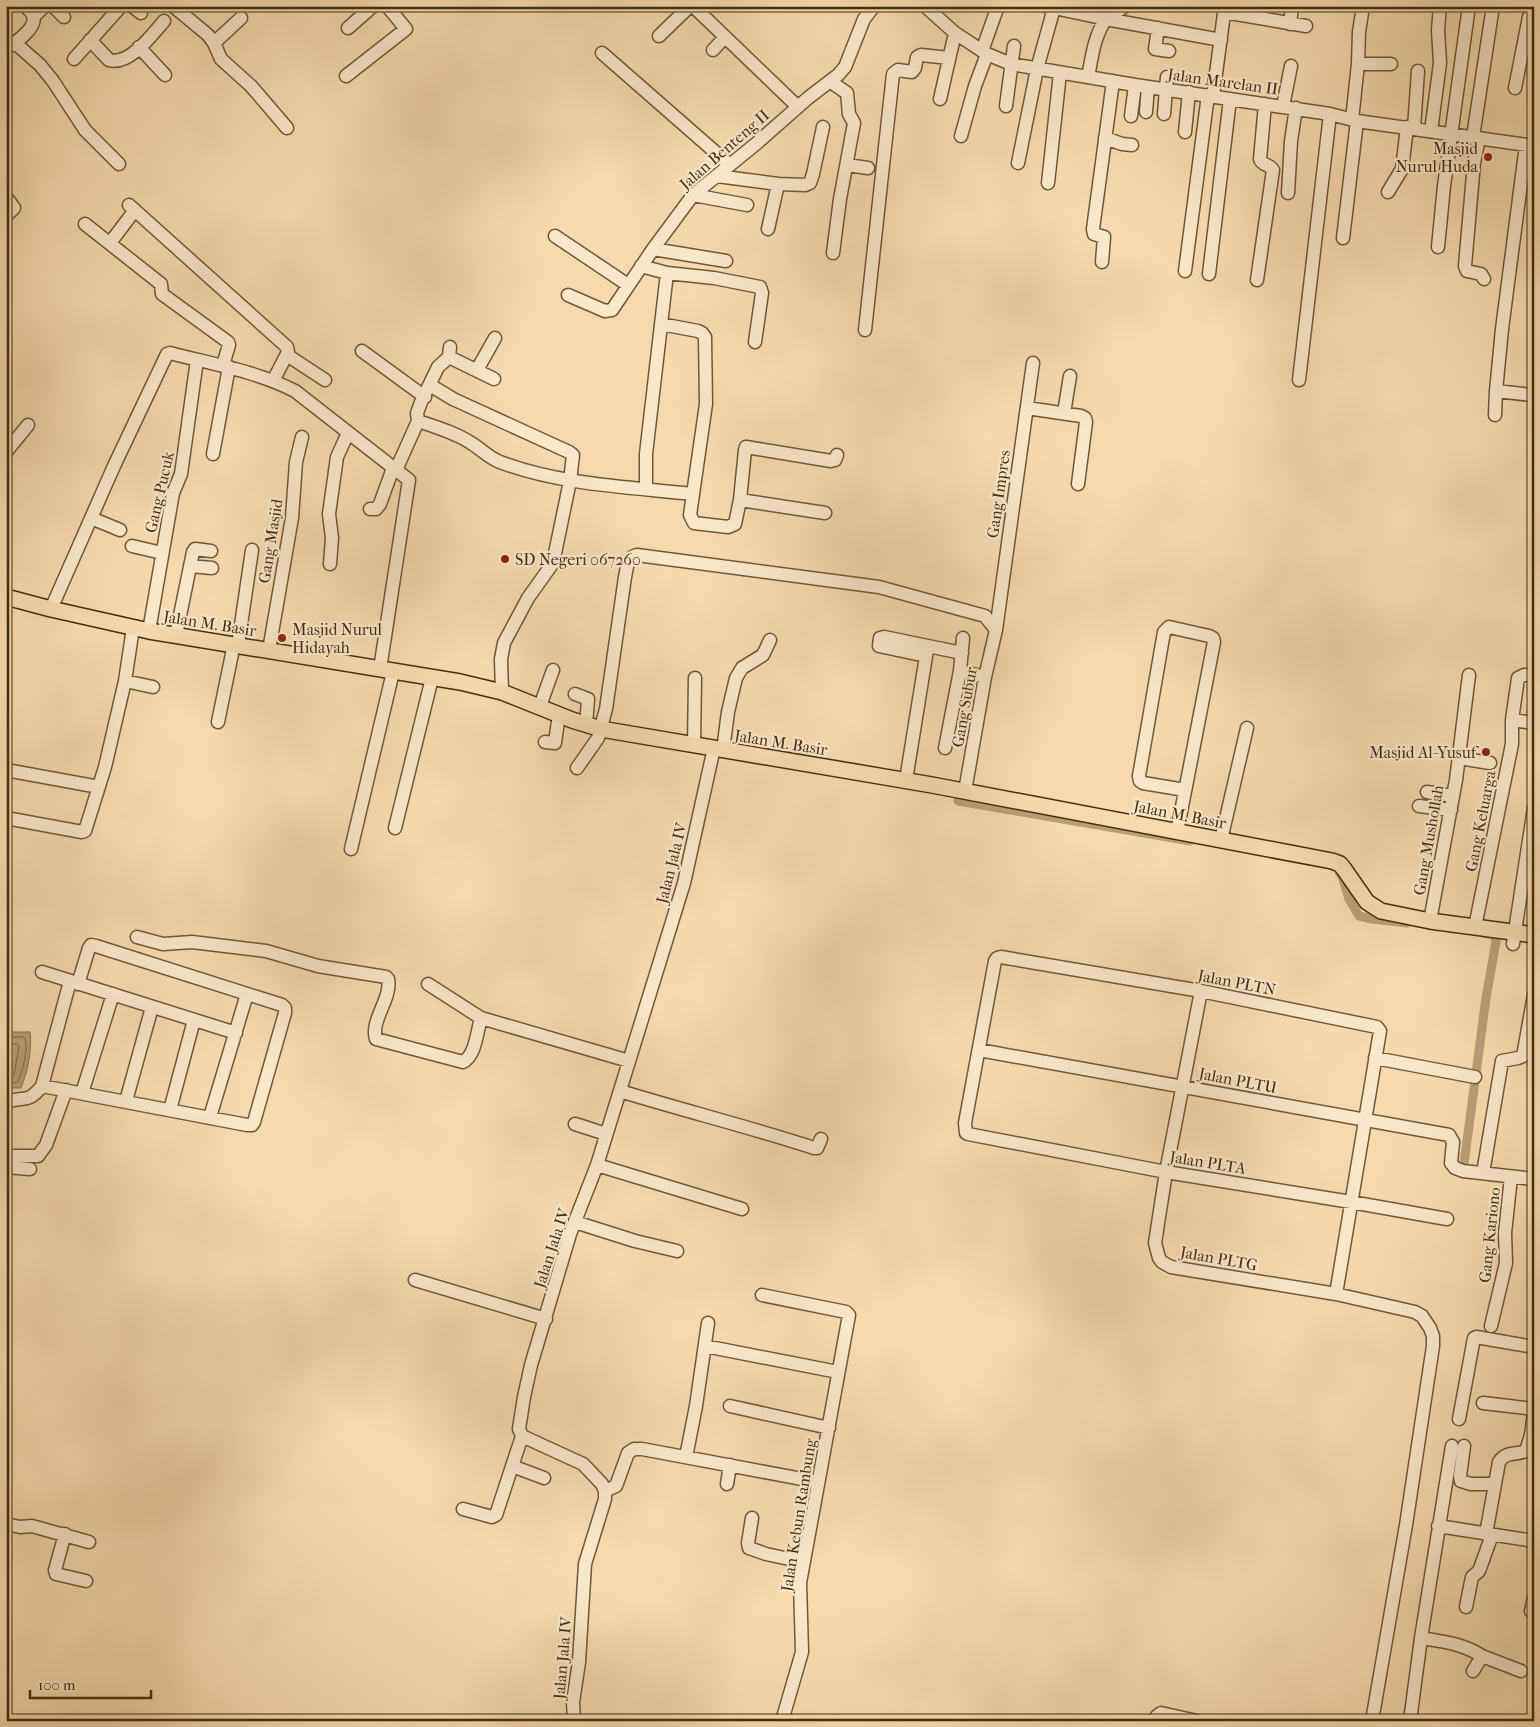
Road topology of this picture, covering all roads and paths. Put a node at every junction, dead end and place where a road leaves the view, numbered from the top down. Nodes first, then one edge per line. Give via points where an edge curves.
1 (25, 6) edge
2 (45, 6) edge
3 (53, 6) edge
4 (121, 6) edge
5 (173, 6) edge
6 (373, 6) edge
7 (387, 6) edge
8 (692, 6) edge
9 (874, 6) edge
10 (924, 6) edge
11 (998, 6) edge
12 (1125, 6) edge
13 (1292, 6) edge
14 (1364, 6) edge
15 (1440, 6) edge
16 (1470, 6) edge
17 (1492, 6) edge
18 (1054, 7) edge
19 (1224, 9) edge
20 (1534, 14) edge
21 (64, 16) dead end
22 (33, 17) junction
23 (241, 18) dead end
24 (1106, 19) junction
25 (164, 21) dead end
26 (1290, 24) junction
27 (1306, 26) dead end
28 (348, 28) dead end
29 (1158, 28) junction
30 (955, 33) junction
31 (659, 36) dead end
32 (725, 37) junction
33 (90, 40) junction
34 (1221, 40) junction
35 (214, 43) junction
36 (11, 45) edge
37 (1014, 46) dead end
38 (140, 47) junction
39 (713, 50) dead end
40 (1169, 51) dead end
41 (602, 53) dead end
42 (984, 53) junction
43 (949, 58) junction
44 (74, 59) dead end
45 (1011, 64) junction
46 (1358, 64) junction
47 (1391, 64) dead end
48 (1291, 66) dead end
49 (1037, 69) junction
50 (1418, 70) dead end
51 (1060, 73) junction
52 (165, 75) dead end
53 (346, 76) dead end
54 (1088, 76) junction
55 (1113, 81) junction
56 (831, 82) junction
57 (1167, 83) junction
58 (1141, 86) junction
59 (1515, 88) dead end
60 (1189, 92) junction
61 (1210, 96) junction
62 (940, 99) dead end
63 (1230, 99) junction
64 (1265, 104) junction
65 (796, 105) junction
66 (1006, 106) dead end
67 (1283, 106) junction
68 (1296, 108) junction
69 (1146, 112) dead end
70 (1164, 114) dead end
71 (1330, 114) junction
72 (1132, 116) dead end
73 (1354, 120) junction
74 (288, 128) dead end
75 (823, 128) dead end
76 (1410, 128) junction
77 (1431, 131) junction
78 (1185, 132) dead end
79 (1451, 134) junction
80 (962, 136) dead end
81 (1476, 137) junction
82 (1105, 138) junction
83 (1132, 145) dead end
84 (1530, 145) edge
85 (1018, 163) dead end
86 (119, 164) dead end
87 (730, 165) junction
88 (847, 165) junction
89 (868, 168) dead end
90 (717, 176) junction
91 (1048, 183) dead end
92 (778, 184) junction
93 (1388, 192) dead end
94 (1288, 193) dead end
95 (693, 195) junction
96 (6, 197) edge
97 (747, 205) dead end
98 (6, 216) edge
99 (85, 224) dead end
100 (768, 229) dead end
101 (555, 236) dead end
102 (1342, 238) dead end
103 (110, 243) junction
104 (1438, 247) dead end
105 (653, 249) junction
106 (833, 253) dead end
107 (726, 261) dead end
108 (1102, 262) dead end
109 (641, 266) junction
110 (1185, 271) dead end
111 (667, 273) junction
112 (1209, 274) dead end
113 (1258, 280) dead end
114 (1484, 280) dead end
115 (628, 285) junction
116 (568, 294) dead end
117 (661, 324) junction
118 (865, 330) dead end
119 (495, 338) dead end
120 (755, 342) dead end
121 (362, 351) dead end
122 (287, 355) junction
123 (197, 360) junction
124 (1033, 362) dead end
125 (226, 366) junction
126 (477, 370) junction
127 (1070, 376) dead end
128 (494, 379) dead end
129 (273, 380) junction
130 (325, 380) dead end
131 (1299, 380) dead end
132 (427, 391) junction
133 (1496, 391) junction
134 (1532, 395) dead end
135 (1027, 408) junction
136 (1064, 413) junction
137 (1495, 415) dead end
138 (418, 421) junction
139 (28, 425) dead end
140 (348, 433) junction
141 (302, 437) dead end
142 (6, 452) edge
143 (213, 454) dead end
144 (837, 455) dead end
145 (395, 469) junction
146 (570, 480) junction
147 (1078, 484) dead end
148 (646, 489) junction
149 (693, 494) junction
150 (740, 500) junction
151 (370, 510) dead end
152 (825, 514) dead end
153 (91, 518) junction
154 (120, 530) dead end
155 (132, 546) dead end
156 (252, 550) dead end
157 (211, 551) dead end
158 (162, 552) junction
159 (330, 564) dead end
160 (190, 566) junction
161 (212, 568) dead end
162 (6, 597) edge
163 (51, 609) junction
164 (133, 628) junction
165 (996, 630) junction
166 (149, 631) junction
167 (176, 635) junction
168 (963, 638) dead end
169 (770, 640) dead end
170 (236, 644) junction
171 (268, 650) junction
172 (962, 653) junction
173 (553, 670) dead end
174 (960, 670) junction
175 (386, 671) junction
176 (1534, 675) edge
177 (1469, 676) dead end
178 (985, 677) junction
179 (432, 678) junction
180 (694, 678) dead end
181 (125, 681) junction
182 (153, 687) dead end
183 (502, 692) junction
184 (575, 694) dead end
185 (540, 706) junction
186 (559, 714) junction
187 (1512, 720) junction
188 (218, 722) dead end
189 (1534, 723) edge
190 (586, 725) junction
191 (1247, 728) dead end
192 (601, 729) junction
193 (546, 742) dead end
194 (694, 745) junction
195 (945, 748) dead end
196 (719, 749) junction
197 (1459, 758) junction
198 (1490, 763) dead end
199 (578, 768) dead end
200 (6, 770) edge
201 (906, 780) junction
202 (99, 787) junction
203 (1185, 790) junction
204 (965, 791) junction
205 (1427, 792) dead end
206 (1452, 796) junction
207 (1419, 806) dead end
208 (1534, 808) edge
209 (1451, 810) junction
210 (7, 820) edge
211 (395, 828) dead end
212 (1177, 831) junction
213 (1221, 840) junction
214 (351, 849) dead end
215 (1530, 859) edge
216 (1430, 921) junction
217 (1475, 927) junction
218 (1534, 935) edge
219 (137, 937) dead end
220 (1514, 938) junction
221 (42, 972) dead end
222 (74, 982) junction
223 (428, 984) dead end
224 (1201, 991) junction
225 (112, 994) junction
226 (247, 994) junction
227 (1534, 995) edge
228 (152, 1007) junction
229 (481, 1018) junction
230 (194, 1020) junction
231 (1532, 1020) edge
232 (236, 1033) junction
233 (1529, 1045) edge
234 (978, 1050) junction
235 (1375, 1058) junction
236 (629, 1061) junction
237 (1475, 1077) dead end
238 (42, 1086) junction
239 (1184, 1086) junction
240 (66, 1090) junction
241 (620, 1091) junction
242 (82, 1093) junction
243 (6, 1102) edge
244 (126, 1102) junction
245 (170, 1110) junction
246 (210, 1117) junction
247 (1366, 1120) junction
248 (575, 1124) dead end
249 (966, 1133) joint
250 (606, 1134) junction
251 (821, 1139) dead end
252 (6, 1156) edge
253 (597, 1165) junction
254 (6, 1167) edge
255 (30, 1169) dead end
256 (1166, 1172) junction
257 (1484, 1173) junction
258 (1511, 1177) junction
259 (1534, 1179) edge
260 (1352, 1202) junction
261 (742, 1209) dead end
262 (1447, 1219) dead end
263 (575, 1222) junction
264 (676, 1251) dead end
265 (415, 1280) dead end
266 (1336, 1294) junction
267 (762, 1295) dead end
268 (546, 1319) junction
269 (708, 1323) dead end
270 (1491, 1326) dead end
271 (705, 1346) junction
272 (1534, 1347) edge
273 (838, 1372) junction
274 (1483, 1403) dead end
275 (730, 1406) dead end
276 (1534, 1411) edge
277 (1459, 1419) dead end
278 (829, 1428) junction
279 (522, 1436) junction
280 (686, 1457) junction
281 (730, 1465) junction
282 (512, 1466) junction
283 (544, 1478) dead end
284 (818, 1482) junction
285 (727, 1484) dead end
286 (1494, 1484) junction
287 (605, 1491) junction
288 (463, 1509) dead end
289 (752, 1518) dead end
290 (6, 1524) edge
291 (1438, 1526) junction
292 (65, 1534) junction
293 (1489, 1534) junction
294 (1534, 1541) edge
295 (89, 1542) dead end
296 (804, 1562) junction
297 (86, 1581) dead end
298 (1534, 1598) edge
299 (1466, 1607) dead end
300 (1531, 1611) dead end
301 (1421, 1638) junction
302 (1482, 1656) junction
303 (1473, 1671) dead end
304 (1521, 1671) dead end
305 (1154, 1720) edge
306 (574, 1721) edge
307 (782, 1721) edge
308 (1197, 1721) edge
309 (1372, 1721) edge
310 (1410, 1721) edge

1 - 22 street
2 - 22 street
3 - 21 street
4 - 33 street
5 - 35 street
6 - 28 street
7 - 53 street via 406,30
8 - 31 street
8 - 32 street
9 - 56 street, Jalan Benteng II via 860,27 845,67
10 - 30 street, Jalan Marelan II
11 - 42 street
12 - 24 street
13 - 26 street
14 - 46 street
15 - 77 street via 1440,63
16 - 79 street
17 - 81 street
18 - 24 street
18 - 49 street
19 - 26 street
19 - 34 street
20 - 59 street via 1529,17
22 - 36 street via 27,33
23 - 35 street
24 - 29 street
24 - 54 street via 1095,40
25 - 38 street
26 - 27 street
29 - 34 street
29 - 40 street via 1155,49
30 - 42 street, Jalan Marelan II
30 - 43 street
32 - 39 street
32 - 65 street
33 - 38 street via 109,60 114,61 122,60
33 - 44 street
34 - 61 street
35 - 74 street via 226,65 251,86
36 - 86 street via 40,65 85,130
37 - 45 street
38 - 52 street
41 - 87 street
42 - 45 street, Jalan Marelan II
42 - 80 street
43 - 62 street
43 - 118 street via 921,55 912,72 896,71 893,74
45 - 49 street, Jalan Marelan II
45 - 66 street
46 - 47 street
46 - 73 street
48 - 67 street
49 - 51 street, Jalan Marelan II
49 - 85 street
50 - 76 street
51 - 54 street, Jalan Marelan II
51 - 91 street
54 - 55 street, Jalan Marelan II
55 - 58 street, Jalan Marelan II
55 - 82 street
56 - 65 street, Jalan Benteng II
56 - 88 street via 848,95 849,114 854,123
57 - 58 street, Jalan Marelan II
57 - 60 street, Jalan Marelan II
57 - 70 street
58 - 69 street
58 - 72 street
60 - 61 street, Jalan Marelan II
60 - 78 street
61 - 63 street, Jalan Marelan II
61 - 110 street
63 - 64 street, Jalan Marelan II
63 - 112 street
64 - 67 street, Jalan Marelan II
64 - 113 street via 1260,159 1262,164 1273,170
65 - 87 street, Jalan Benteng II
67 - 68 street, Jalan Marelan II
68 - 71 street, Jalan Marelan II
68 - 94 street
71 - 73 street, Jalan Marelan II
71 - 131 street
73 - 76 street, Jalan Marelan II
73 - 102 street
75 - 92 street via 810,183
76 - 77 street, Jalan Marelan II
76 - 93 street via 1402,169
77 - 79 street, Jalan Marelan II
79 - 81 street, Jalan Marelan II
79 - 104 street
81 - 84 street, Jalan Marelan II
81 - 114 street via 1465,266 1467,271 1481,274
82 - 83 street
82 - 108 street via 1093,232 1104,237
84 - 133 street
87 - 90 street, Jalan Benteng II
88 - 89 street
88 - 106 street
90 - 92 street
90 - 95 street, Jalan Benteng II
92 - 100 street
95 - 97 street
95 - 105 street, Jalan Benteng II
96 - 98 street via 14,208
99 - 103 street
101 - 115 street
103 - 122 street via 132,207 287,347
103 - 125 street via 161,284 162,294 228,342
105 - 107 street
105 - 109 street, Jalan Benteng II
109 - 111 street
109 - 115 street, Jalan Benteng II
111 - 117 street
111 - 120 street via 760,287 762,293
115 - 116 street, Jalan Benteng II via 609,311
117 - 148 street via 646,454
117 - 149 street via 698,331 705,337 706,404
119 - 126 street
121 - 132 street
122 - 129 street
122 - 130 street
123 - 125 street
123 - 153 street via 166,354
123 - 158 street, Gang Pucuk via 181,474
124 - 135 street, Gang Impres
125 - 129 street
125 - 143 street
126 - 128 street
126 - 132 street via 450,352 438,367
127 - 136 street
129 - 140 street via 295,391
132 - 138 street via 417,413
132 - 146 street via 452,399 569,452 573,459
133 - 134 street
133 - 137 street
135 - 136 street
135 - 165 street, Gang Impres
136 - 147 street via 1086,420
138 - 145 street
138 - 146 street via 470,442 501,462
139 - 142 street
140 - 145 street
140 - 159 street via 337,458 328,514 332,538
141 - 171 street, Gang Masjid via 296,462 292,518
144 - 150 street via 831,461 746,447
145 - 151 street via 380,504
145 - 175 street via 409,482
146 - 148 street
146 - 183 street via 553,563 528,598 504,643
148 - 149 street
149 - 150 street via 690,514 696,524 731,527 736,521
150 - 152 street
153 - 154 street
153 - 163 street
155 - 158 street
156 - 170 street
157 - 160 street via 195,549
158 - 166 street, Gang Pucuk
160 - 161 street
160 - 167 street
162 - 163 main road, Jalan M. Basir
163 - 164 main road, Jalan M. Basir
164 - 166 main road, Jalan M. Basir
164 - 181 street
165 - 178 street, Gang Subur
165 - 192 street via 985,616 879,587 633,556 626,577
166 - 167 main road, Jalan M. Basir
167 - 170 main road, Jalan M. Basir
168 - 172 street
169 - 196 street, Jalan Jala IV via 763,655 742,668 736,678
170 - 171 main road, Jalan M. Basir
170 - 188 street
171 - 175 main road, Jalan M. Basir
172 - 174 street
172 - 201 street via 927,651
173 - 185 street
174 - 178 street
174 - 195 street
175 - 179 main road, Jalan M. Basir
175 - 214 street
176 - 187 street, Gang Keluarga via 1518,678
177 - 197 street, Gang Mushollah
178 - 204 street, Gang Subur
179 - 183 main road, Jalan M. Basir
179 - 211 street
180 - 194 street
181 - 182 street
181 - 202 street
183 - 185 main road, Jalan M. Basir
184 - 190 street via 588,699
185 - 186 main road, Jalan M. Basir
186 - 190 main road, Jalan M. Basir
186 - 193 street via 555,742
187 - 189 street
187 - 217 street, Gang Keluarga via 1512,744
190 - 192 main road, Jalan M. Basir
191 - 213 street
192 - 194 main road, Jalan M. Basir
192 - 199 street
194 - 196 main road, Jalan M. Basir
196 - 201 main road, Jalan M. Basir
196 - 236 street, Jalan Jala IV via 684,883
197 - 198 street
197 - 206 street, Gang Mushollah
200 - 202 street
201 - 204 main road, Jalan M. Basir
202 - 210 street via 85,831
203 - 203 street via 1143,783 1139,776 1164,632 1169,627 1210,636 1213,640
203 - 212 street
204 - 212 main road, Jalan M. Basir
205 - 206 street
206 - 209 street, Gang Mushollah
207 - 209 street
208 - 215 street
209 - 216 street, Gang Mushollah
212 - 213 main road, Jalan M. Basir
213 - 216 main road, Jalan M. Basir via 1337,863 1373,907
215 - 220 street
216 - 217 main road, Jalan M. Basir
217 - 220 main road, Jalan M. Basir
218 - 220 main road, Jalan M. Basir
219 - 229 street via 163,944 192,942 266,951 318,966 386,977 389,987 375,1028 376,1039 463,1062 471,1054
221 - 222 street
222 - 225 street
222 - 226 street via 91,945
222 - 238 street
223 - 229 street
224 - 234 street, Jalan PLTN via 997,958
224 - 235 street, Jalan PLTN via 1376,1026 1380,1031
224 - 239 street, Jalan PLTG
225 - 228 street
225 - 242 street
226 - 232 street
226 - 246 street via 285,1008 254,1122 247,1125
227 - 231 street
228 - 230 street
228 - 244 street
229 - 236 street
230 - 232 street
230 - 245 street
231 - 233 street
232 - 246 street
233 - 257 street via 1523,1056 1502,1061
234 - 239 street, Jalan PLTU
234 - 249 street, Jalan PLTN
235 - 237 street
235 - 247 street, Jalan PLTN
236 - 241 street, Jalan Jala IV
238 - 240 street
238 - 243 street via 27,1099
239 - 247 street, Jalan PLTU
239 - 256 street, Jalan PLTG
240 - 242 street
240 - 252 street via 42,1153 38,1156
241 - 250 street, Jalan Jala IV
241 - 251 street via 814,1148
242 - 244 street
244 - 245 street
245 - 246 street
247 - 257 street, Jalan PLTU via 1449,1135 1453,1142 1452,1164 1462,1171
247 - 260 street, Jalan PLTN
248 - 250 street
249 - 256 street, Jalan PLTA
250 - 253 street, Jalan Jala IV
253 - 261 street
253 - 263 street, Jalan Jala IV
254 - 255 street
256 - 260 street, Jalan PLTA
256 - 266 street, Jalan PLTG via 1155,1243 1159,1258 1167,1266
257 - 258 street
258 - 259 street
258 - 270 street, Gang Kariono via 1505,1233 1506,1263
260 - 262 street, Jalan PLTA
260 - 266 street, Jalan PLTN
263 - 264 street
263 - 268 street, Jalan Jala IV
265 - 268 street
266 - 309 street, Jalan PLTG via 1415,1312 1422,1316 1433,1336 1406,1525
267 - 273 street, Jalan Kebun Rambung via 848,1313
268 - 279 street, Jalan Jala IV via 527,1382 519,1429
269 - 271 street
271 - 273 street
271 - 280 street
272 - 277 street via 1476,1336
273 - 278 street, Jalan Kebun Rambung
274 - 276 street
275 - 278 street
276 - 286 street via 1527,1450 1502,1457
278 - 284 street, Jalan Kebun Rambung
279 - 282 street, Jalan Jala IV
279 - 287 street via 584,1464
280 - 281 street
280 - 287 street via 634,1449 628,1453 616,1486
281 - 284 street
281 - 285 street
282 - 283 street
282 - 288 street, Jalan Jala IV via 496,1515 492,1517
284 - 296 street, Jalan Kebun Rambung
286 - 291 street via 1461,1482 1458,1446
286 - 293 street
287 - 306 street, Jalan Jala IV via 585,1564
289 - 296 street via 749,1548
290 - 292 street
291 - 293 street
291 - 301 street
292 - 295 street
292 - 297 street via 56,1574
293 - 294 street
293 - 299 street via 1480,1571 1472,1577
296 - 307 street, Jalan Kebun Rambung via 799,1591 802,1652
298 - 300 street
301 - 302 street via 1467,1647
301 - 310 street
302 - 303 street
302 - 304 street
305 - 308 street via 1161,1713

